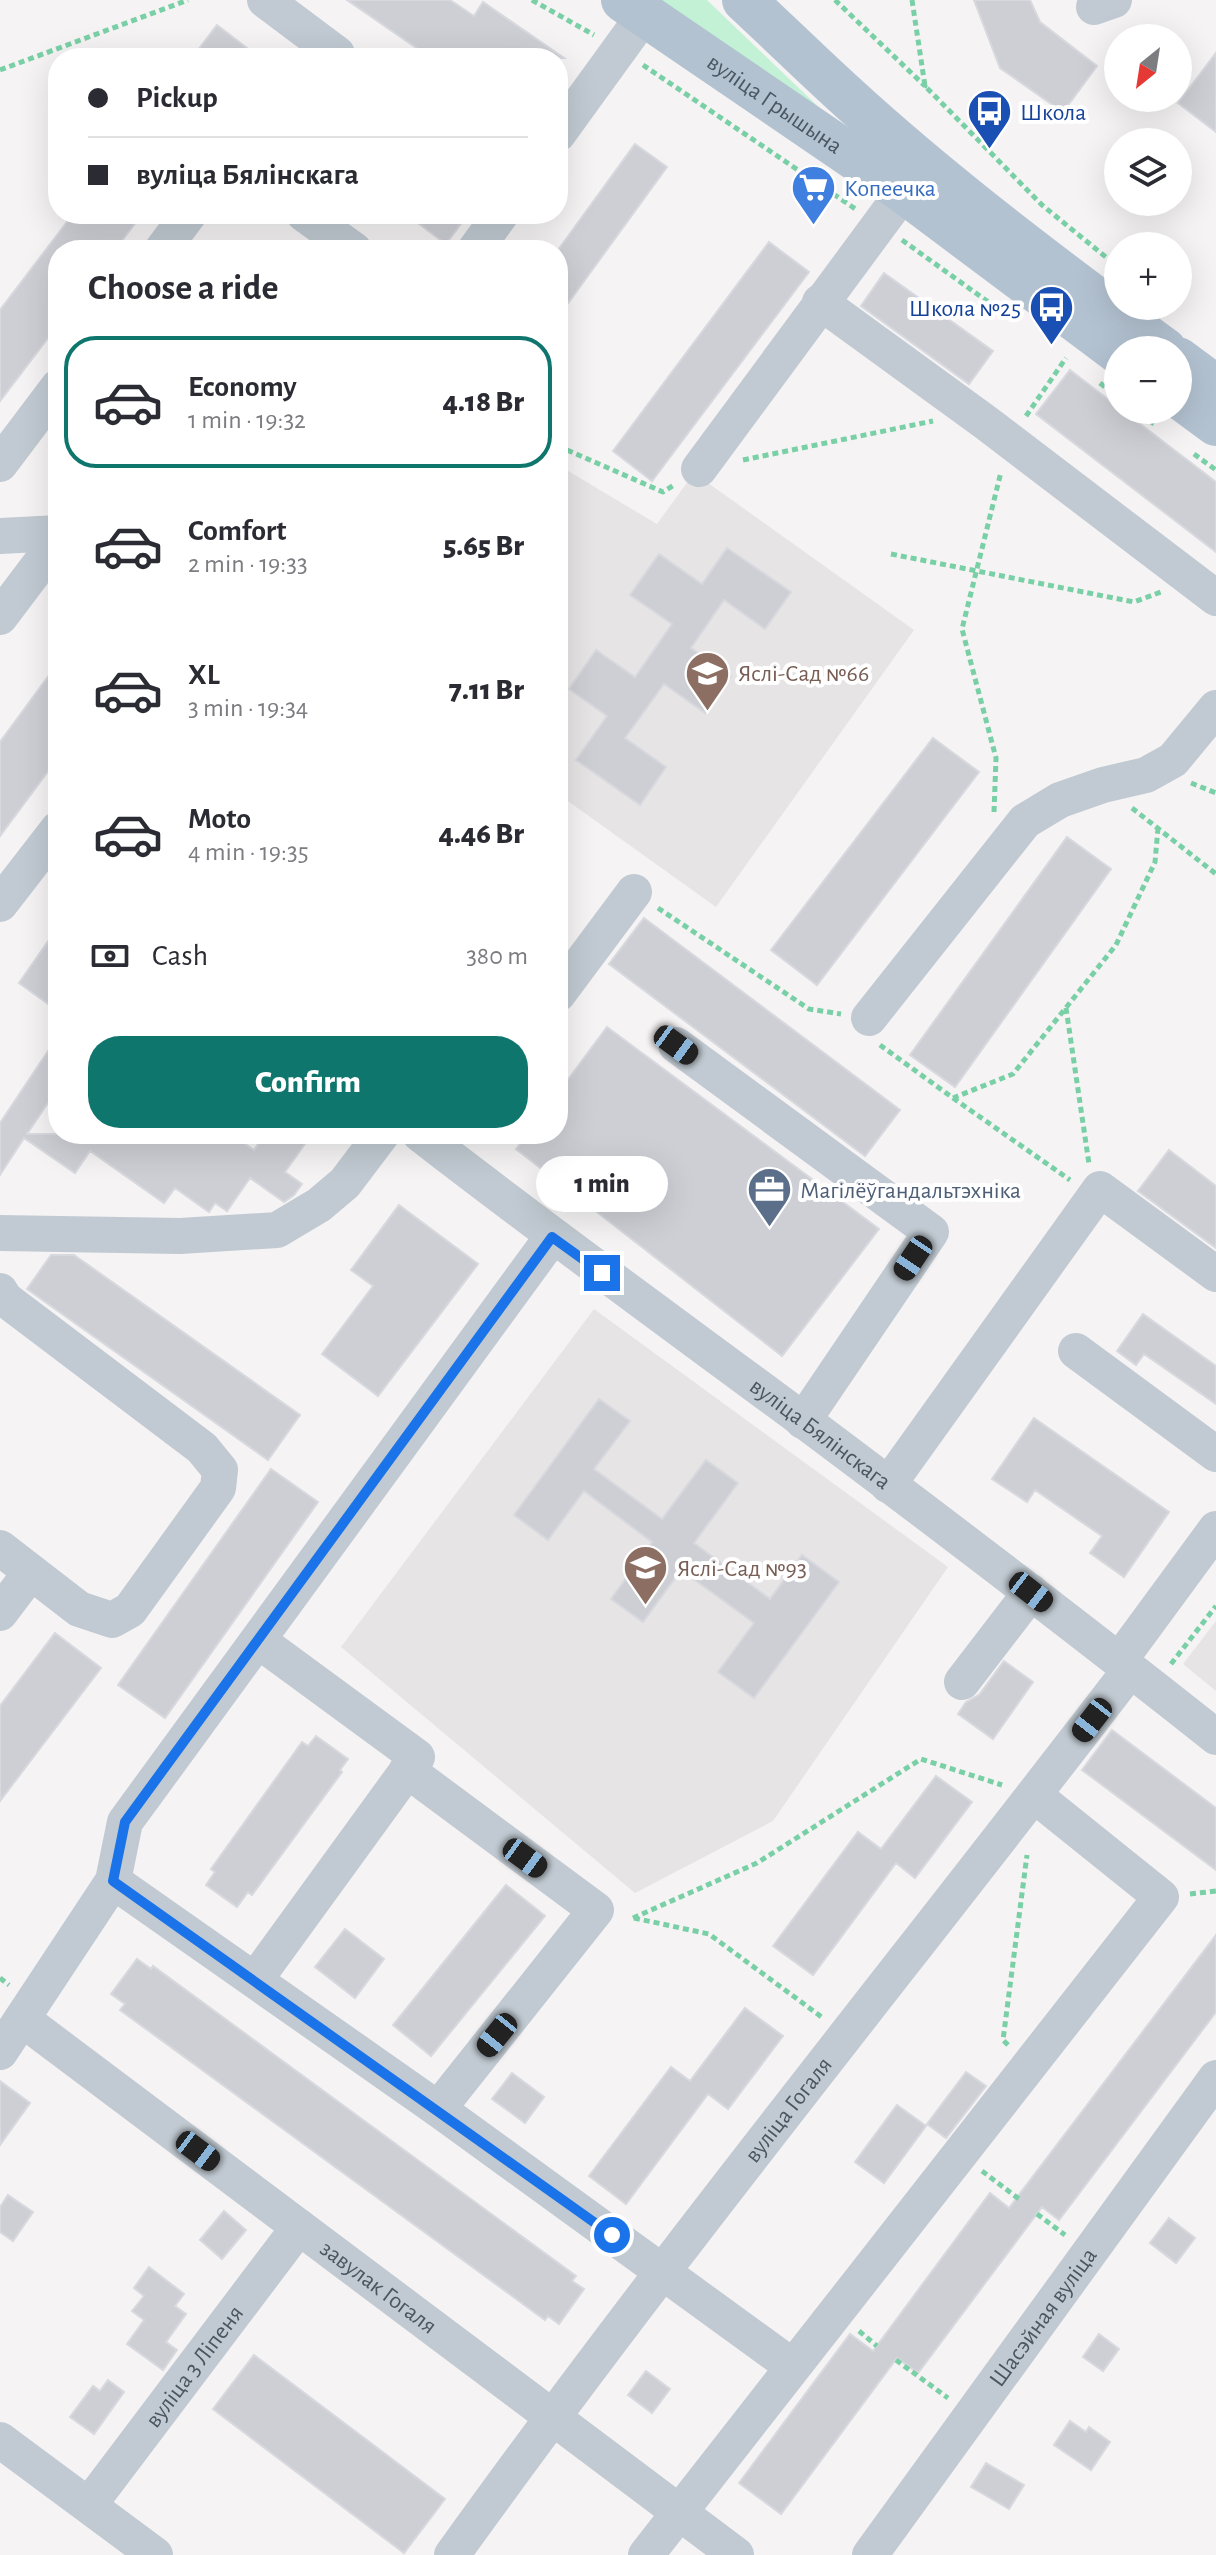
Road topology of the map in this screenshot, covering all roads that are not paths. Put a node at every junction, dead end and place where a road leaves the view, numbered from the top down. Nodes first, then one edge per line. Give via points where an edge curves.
1 (265, 0) edge
2 (744, 0) edge
3 (634, 7) edge
4 (320, 48) edge
5 (568, 120) edge
6 (914, 178) junction
7 (820, 302) junction
8 (1146, 336) edge
9 (1104, 340) edge
10 (1192, 369) edge
11 (1216, 387) edge
12 (48, 400) edge
13 (1192, 406) edge
14 (1216, 424) edge
15 (0, 464) edge
16 (699, 469) road end
17 (48, 534) edge
18 (0, 536) edge
19 (48, 553) edge
20 (1204, 589) edge
21 (0, 617) edge
22 (1216, 708) edge
23 (48, 842) edge
24 (634, 892) road end
25 (0, 904) edge
26 (568, 981) edge
27 (869, 1018) road end
28 (676, 1045) dead end
29 (374, 1144) edge
30 (444, 1144) edge
31 (0, 1233) edge
32 (552, 1237) junction
33 (1216, 1274) edge
34 (0, 1291) edge
35 (1076, 1351) dead end
36 (803, 1421) junction
37 (1216, 1454) edge
38 (888, 1485) junction
39 (1216, 1529) edge
40 (0, 1548) edge
41 (31, 1572) junction
42 (1031, 1592) junction
43 (0, 1613) edge
44 (259, 1641) junction
45 (1134, 1673) junction
46 (962, 1682) dead end
47 (1216, 1737) edge
48 (407, 1770) junction
49 (1034, 1795) junction
50 (113, 1881) junction
51 (255, 1980) junction
52 (22, 2019) junction
53 (0, 2052) edge
54 (1216, 2078) edge
55 (438, 2109) junction
56 (299, 2227) junction
57 (662, 2271) junction
58 (792, 2366) junction
59 (552, 2417) junction
60 (0, 2440) edge
61 (89, 2505) junction
62 (678, 2512) junction
63 (155, 2555) edge
64 (452, 2555) edge
65 (646, 2555) edge
66 (736, 2555) edge
67 (870, 2555) edge

1 - 4 street
2 - 6 main road, вуліца Грышына via 864,113
3 - 5 street via 619,49
3 - 6 main road, вуліца Грышына
6 - 7 street
6 - 8 main road, вуліца Грышына via 1044,261
6 - 9 main road, вуліца Грышына
7 - 16 street
7 - 20 street
10 - 11 main road
12 - 15 street
13 - 14 main road
17 - 18 street
19 - 21 street
22 - 27 street via 1173,760 1146,775 1060,800 1025,821
23 - 25 street
24 - 26 street
28 - 36 street via 931,1232
29 - 31 street via 345,1183 277,1230 180,1236
30 - 32 street, вуліца Бялінскага
32 - 36 street, вуліца Бялінскага
32 - 44 street
33 - 38 street via 1100,1189
34 - 41 street via 202,1448 220,1470 218,1488 139,1598 112,1620 79,1609
35 - 37 street
36 - 38 street, вуліца Бялінскага
38 - 42 street, вуліца Бялінскага
39 - 45 street, вуліца Гогаля
40 - 41 street
41 - 43 street
42 - 45 street, вуліца Бялінскага
42 - 46 street
44 - 48 street via 417,1757
44 - 50 street via 125,1822
45 - 47 street, вуліца Бялінскага
45 - 49 street, вуліца Гогаля
48 - 51 street
48 - 55 street via 596,1910
49 - 57 street, вуліца Гогаля
49 - 58 street via 1161,1897
50 - 51 street
50 - 52 street
51 - 55 street
52 - 53 street
52 - 56 street, завулак Гогаля
54 - 67 street, Шасэйная вуліца
55 - 57 street
56 - 59 street, завулак Гогаля
56 - 61 street, вуліца 3 Ліпеня
57 - 58 street
57 - 59 street, вуліца Гогаля
58 - 62 street
59 - 62 street, завулак Гогаля
59 - 64 street, вуліца Гогаля
60 - 61 street
61 - 63 street
62 - 65 street
62 - 66 street, завулак Гогаля

